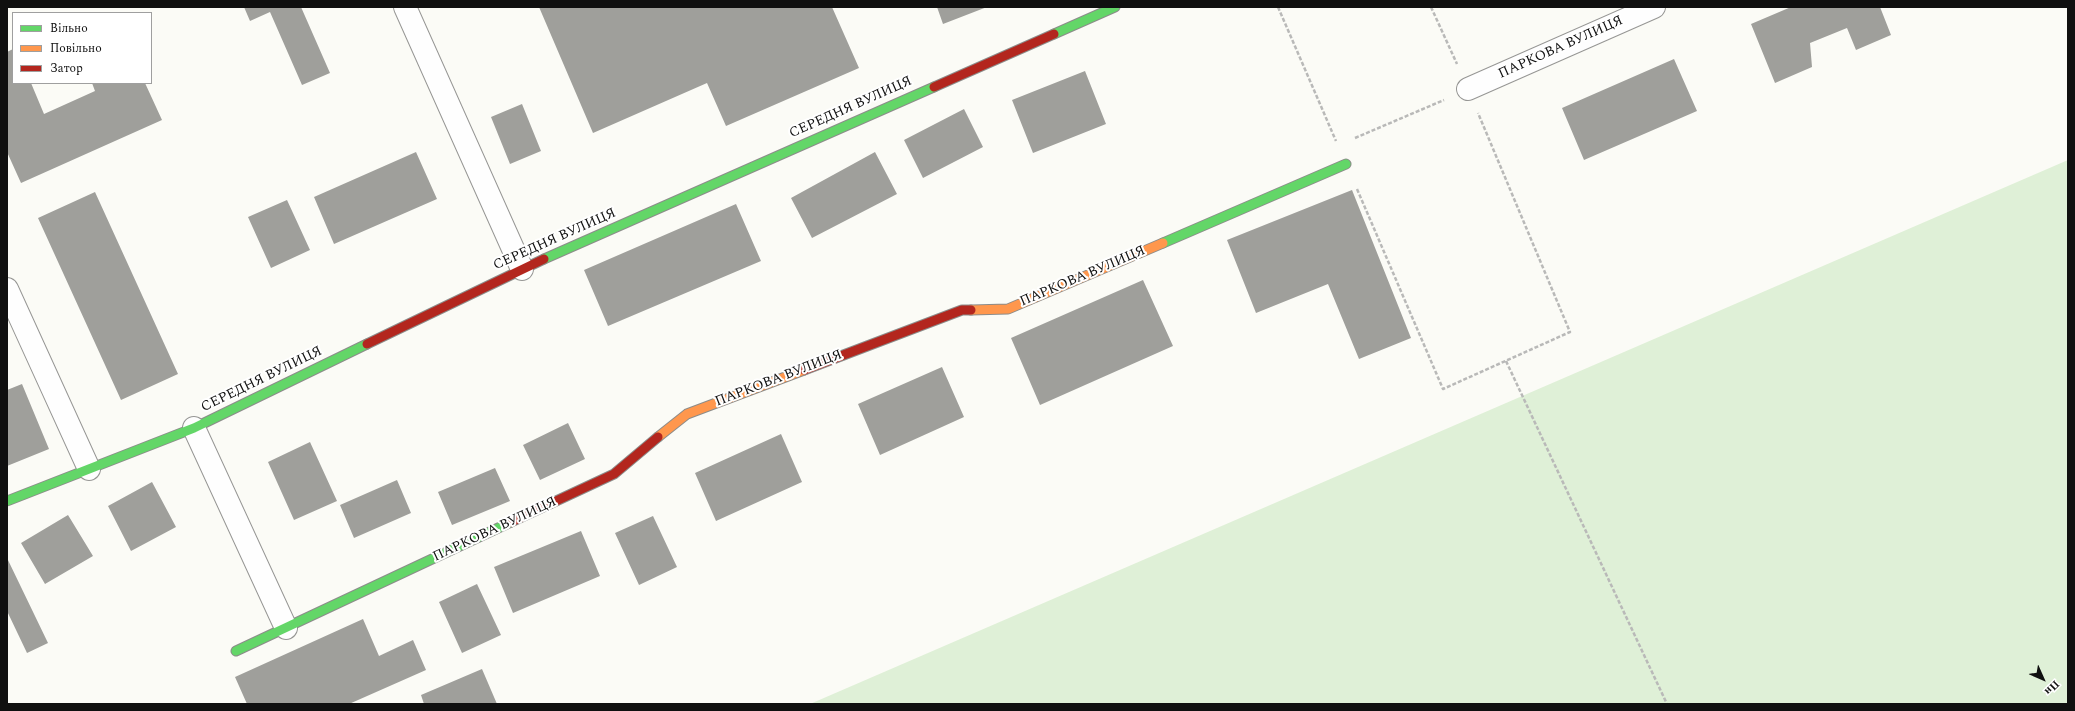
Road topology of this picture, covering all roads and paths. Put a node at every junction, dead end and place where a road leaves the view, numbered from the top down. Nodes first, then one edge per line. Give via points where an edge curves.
1 (405, 7) edge
2 (1115, 7) edge
3 (1278, 7) edge
4 (1431, 7) edge
5 (1654, 7) edge
6 (1468, 89) junction
7 (1338, 145) junction
8 (1346, 164) junction
9 (522, 269) junction
10 (7, 289) edge
11 (1506, 361) junction
12 (194, 428) junction
13 (89, 469) junction
14 (7, 501) edge
15 (286, 628) junction
16 (236, 651) dead end
17 (1667, 704) edge

1 - 9 street
2 - 9 street, СЕРЕДНЯ ВУЛИЦЯ
3 - 7 path
4 - 6 path
5 - 6 street, ПАРКОВА ВУЛИЦЯ
6 - 7 path
6 - 11 path via 1570,332
7 - 8 path
8 - 11 path via 1443,389
8 - 15 street, ПАРКОВА ВУЛИЦЯ via 1008,309 962,310 687,414 614,474
9 - 12 street, СЕРЕДНЯ ВУЛИЦЯ
10 - 13 street
11 - 17 path
12 - 13 street, СЕРЕДНЯ ВУЛИЦЯ
12 - 15 street
13 - 14 street, СЕРЕДНЯ ВУЛИЦЯ
15 - 16 street, ПАРКОВА ВУЛИЦЯ

